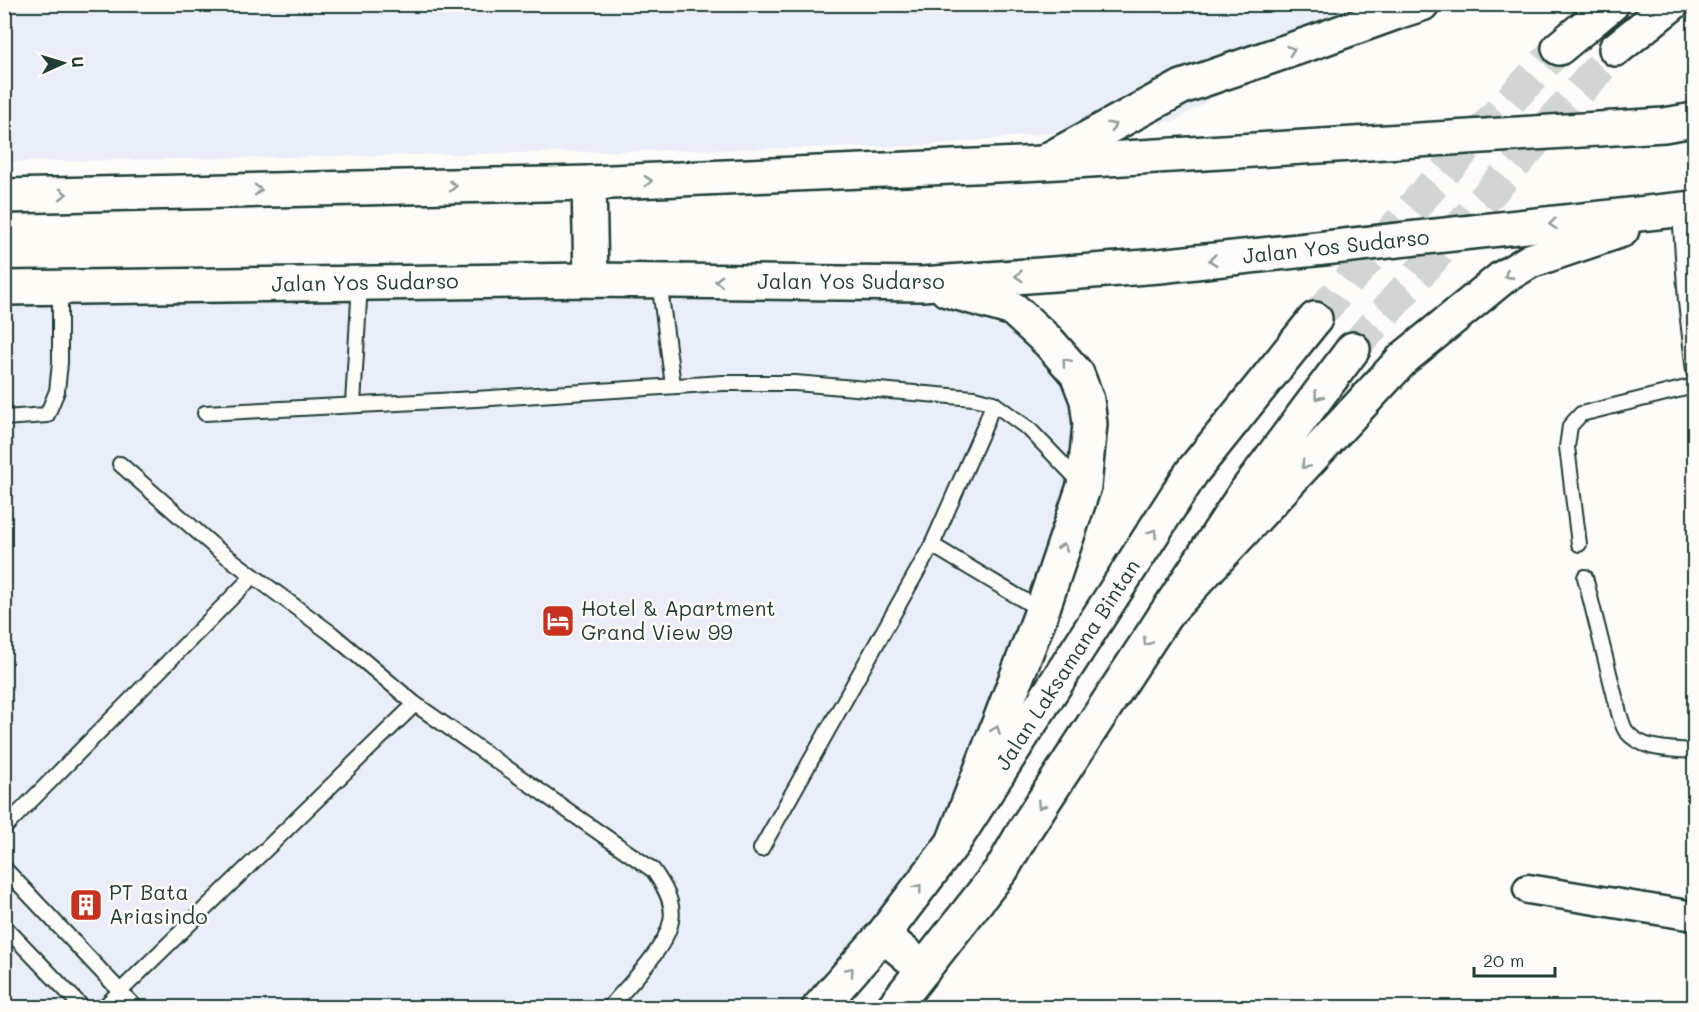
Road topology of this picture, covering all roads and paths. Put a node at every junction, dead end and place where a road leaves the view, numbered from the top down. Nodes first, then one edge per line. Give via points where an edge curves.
1 (1422, 4) edge
2 (1612, 4) edge
3 (1672, 4) edge
4 (1559, 48) tunnel mouth
5 (1616, 49) tunnel mouth
6 (1695, 120) edge
7 (1042, 163) junction
8 (589, 183) junction
9 (4, 195) edge
10 (1691, 210) edge
11 (591, 280) junction
12 (659, 281) junction
13 (360, 283) junction
14 (922, 284) junction
15 (60, 287) junction
16 (4, 288) edge
17 (1315, 319) tunnel mouth
18 (1353, 349) tunnel mouth
19 (1695, 372) edge
20 (674, 385) junction
21 (1695, 386) edge
22 (993, 403) junction
23 (353, 404) junction
24 (205, 413) dead end
25 (4, 418) edge
26 (120, 464) dead end
27 (1084, 486) junction
28 (1579, 544) dead end
29 (932, 545) junction
30 (253, 576) junction
31 (1585, 577) dead end
32 (1042, 611) junction
33 (1165, 615) junction
34 (415, 704) junction
35 (1695, 751) edge
36 (4, 828) edge
37 (953, 843) junction
38 (761, 849) dead end
39 (4, 868) edge
40 (1528, 889) dead end
41 (1695, 916) edge
42 (4, 926) edge
43 (882, 934) junction
44 (924, 969) junction
45 (120, 991) junction
46 (83, 1008) edge
47 (103, 1008) edge
48 (136, 1008) edge
49 (609, 1008) edge
50 (819, 1008) edge
51 (894, 1008) edge

7 -> 1 main road via 1182,87
2 - 4 main road
3 - 5 main road
6 - 7 main road
8 -> 7 main road
9 -> 8 main road
8 - 11 main road
10 -> 14 main road, Jalan Yos Sudarso via 1159,266
10 - 19 lane via 1686,302
10 -> 33 main road via 1530,261 1502,278 1404,358
11 - 12 main road, Jalan Yos Sudarso
11 - 13 main road, Jalan Yos Sudarso
14 -> 12 main road, Jalan Yos Sudarso
12 - 20 lane
13 - 15 main road, Jalan Yos Sudarso
13 - 23 lane
27 -> 14 main road via 1090,424 1087,400 1077,374 1012,309
15 - 16 main road, Jalan Yos Sudarso
15 - 25 lane via 60,363 57,391 47,415
37 -> 17 main road, Jalan Laksamana Bintan via 1192,472
18 -> 33 main road via 1243,495
20 - 22 lane via 795,383 974,398
20 - 23 lane
21 - 28 lane via 1581,414 1570,426 1567,447
22 - 27 lane via 1029,429
22 - 29 lane
23 - 24 lane
26 - 30 lane
32 -> 27 main road
29 - 32 lane
29 - 38 lane
30 - 34 lane via 332,634
30 - 36 lane
31 - 35 lane via 1618,713 1626,731 1656,748
37 -> 32 main road
33 -> 44 main road via 1002,869
34 - 45 lane
34 - 49 lane via 653,870 665,887 672,919 667,936
43 -> 37 main road, Jalan Laksamana Bintan
39 - 45 lane
40 - 41 street
42 - 46 lane
43 - 44 main road
50 -> 43 main road, Jalan Laksamana Bintan
44 - 51 main road
45 - 47 lane
45 - 48 lane

